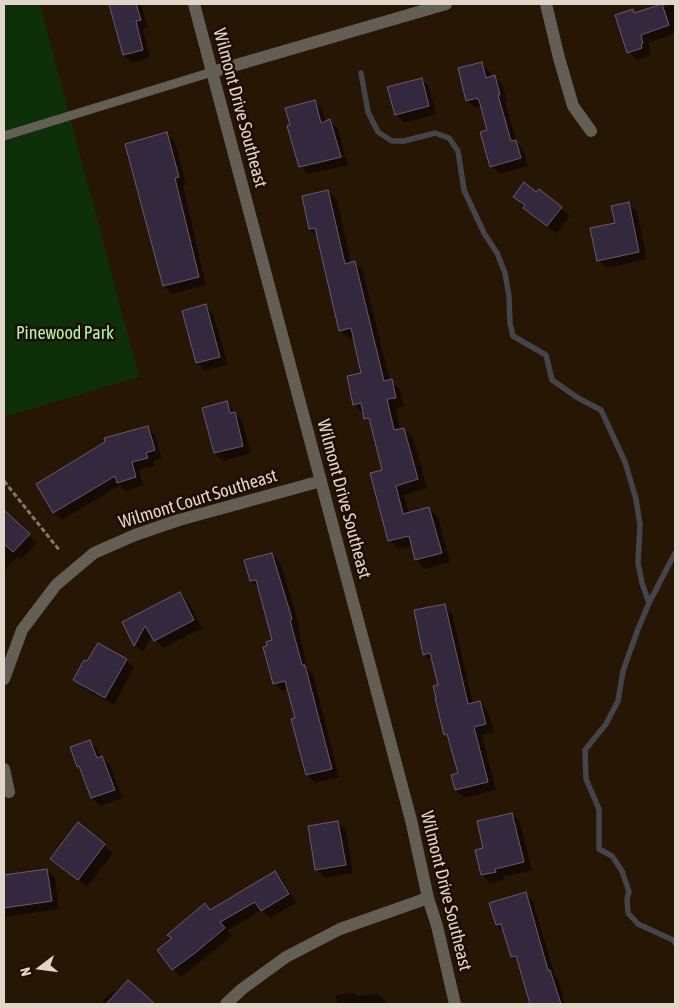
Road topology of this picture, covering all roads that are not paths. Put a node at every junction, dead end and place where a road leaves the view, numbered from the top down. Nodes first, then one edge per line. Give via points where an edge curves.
1 (194, 4) edge
2 (446, 4) edge
3 (546, 4) edge
4 (212, 72) junction
5 (591, 131) dead end
6 (4, 136) edge
7 (321, 481) junction
8 (4, 679) edge
9 (4, 769) edge
10 (9, 792) dead end
11 (428, 898) junction
12 (226, 1004) edge
13 (455, 1004) edge

1 - 4 street, Wilmont Drive Southeast
2 - 4 street
3 - 5 street via 573,106
4 - 6 lane
4 - 7 street, Wilmont Drive Southeast
7 - 8 street, Wilmont Court Southeast via 179,520 94,553 56,585 22,630
7 - 11 street, Wilmont Drive Southeast via 411,820
9 - 10 street
11 - 12 street via 340,929 286,957
11 - 13 street, Wilmont Drive Southeast

